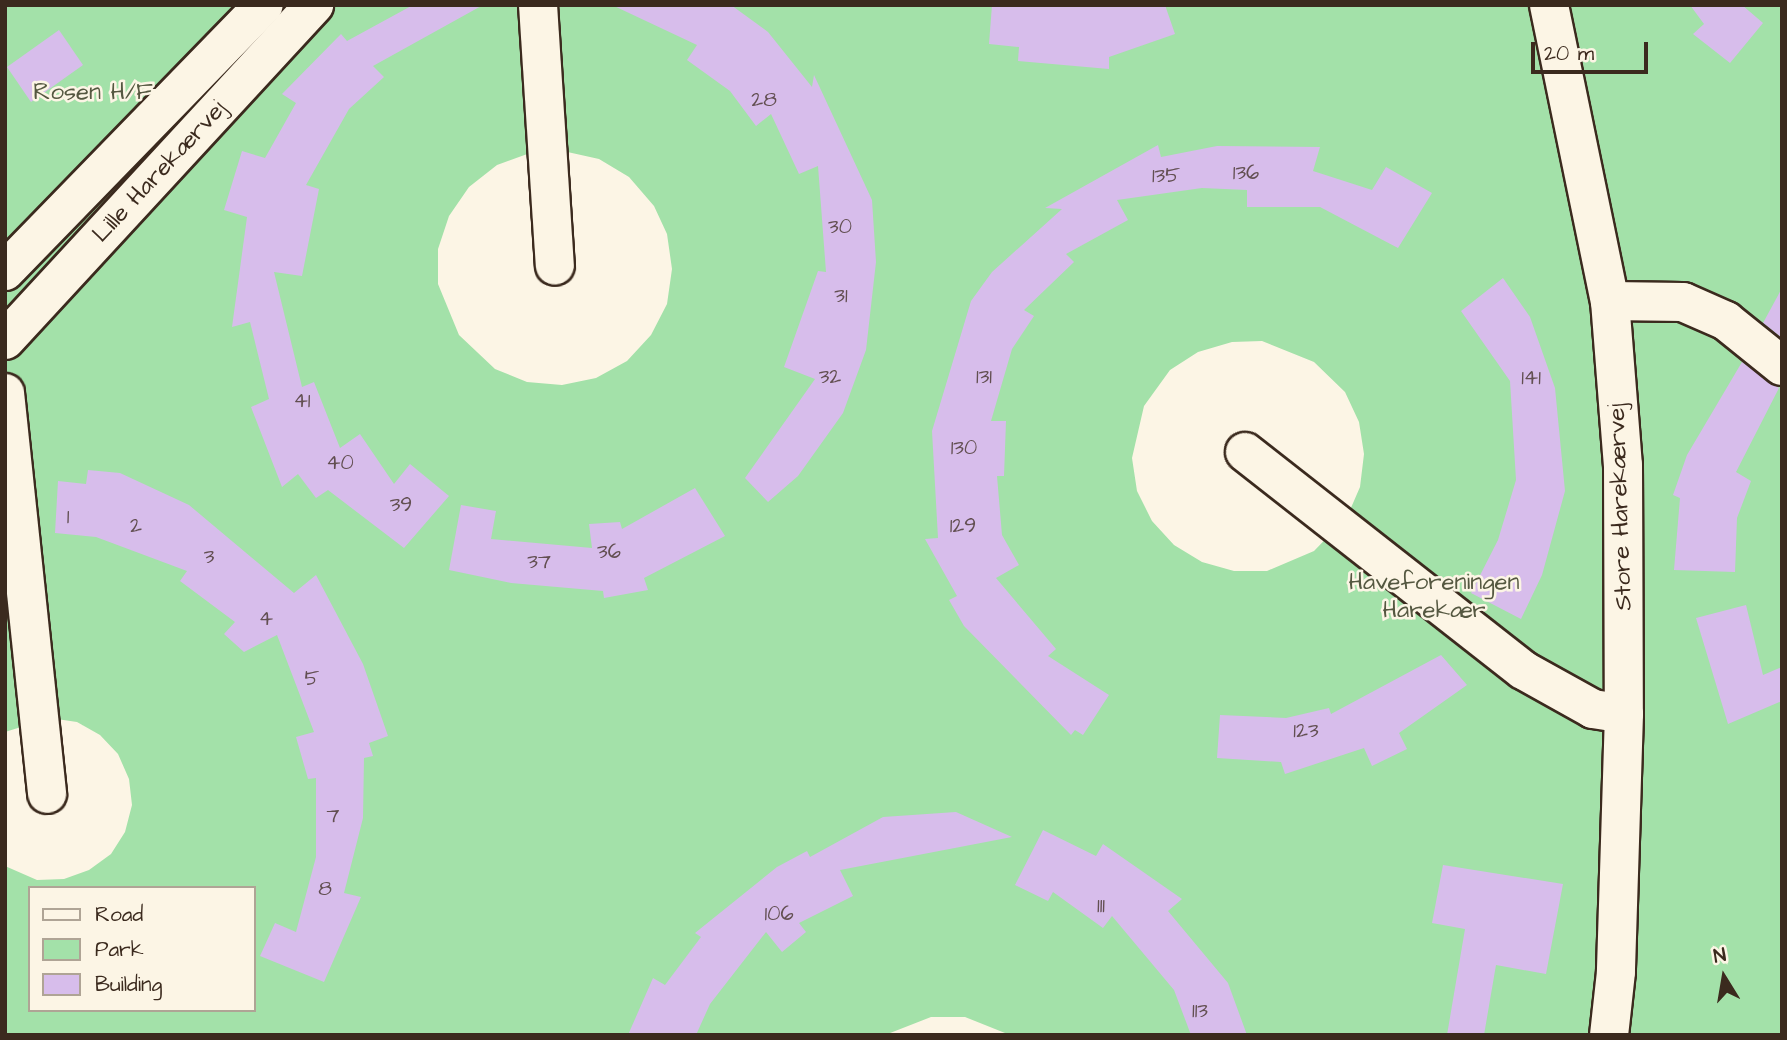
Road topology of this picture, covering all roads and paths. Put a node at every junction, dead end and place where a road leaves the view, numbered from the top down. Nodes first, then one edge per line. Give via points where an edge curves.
1 (264, 5) edge
2 (314, 5) edge
3 (538, 5) edge
4 (1549, 5) edge
5 (555, 265) dead end
6 (5, 271) edge
7 (1610, 301) junction
8 (5, 340) edge
9 (1782, 366) edge
10 (5, 393) edge
11 (1245, 452) dead end
12 (1625, 714) junction
13 (47, 794) dead end
14 (1609, 1035) edge

1 - 6 street
2 - 8 street, Lille Harekærvej
3 - 5 street
4 - 7 street, Store Harekærvej
7 - 9 street via 1683,302 1726,321
7 - 12 street, Store Harekærvej via 1623,465
10 - 13 street
11 - 12 street via 1523,670 1593,709
12 - 14 street, Store Harekærvej via 1616,972

